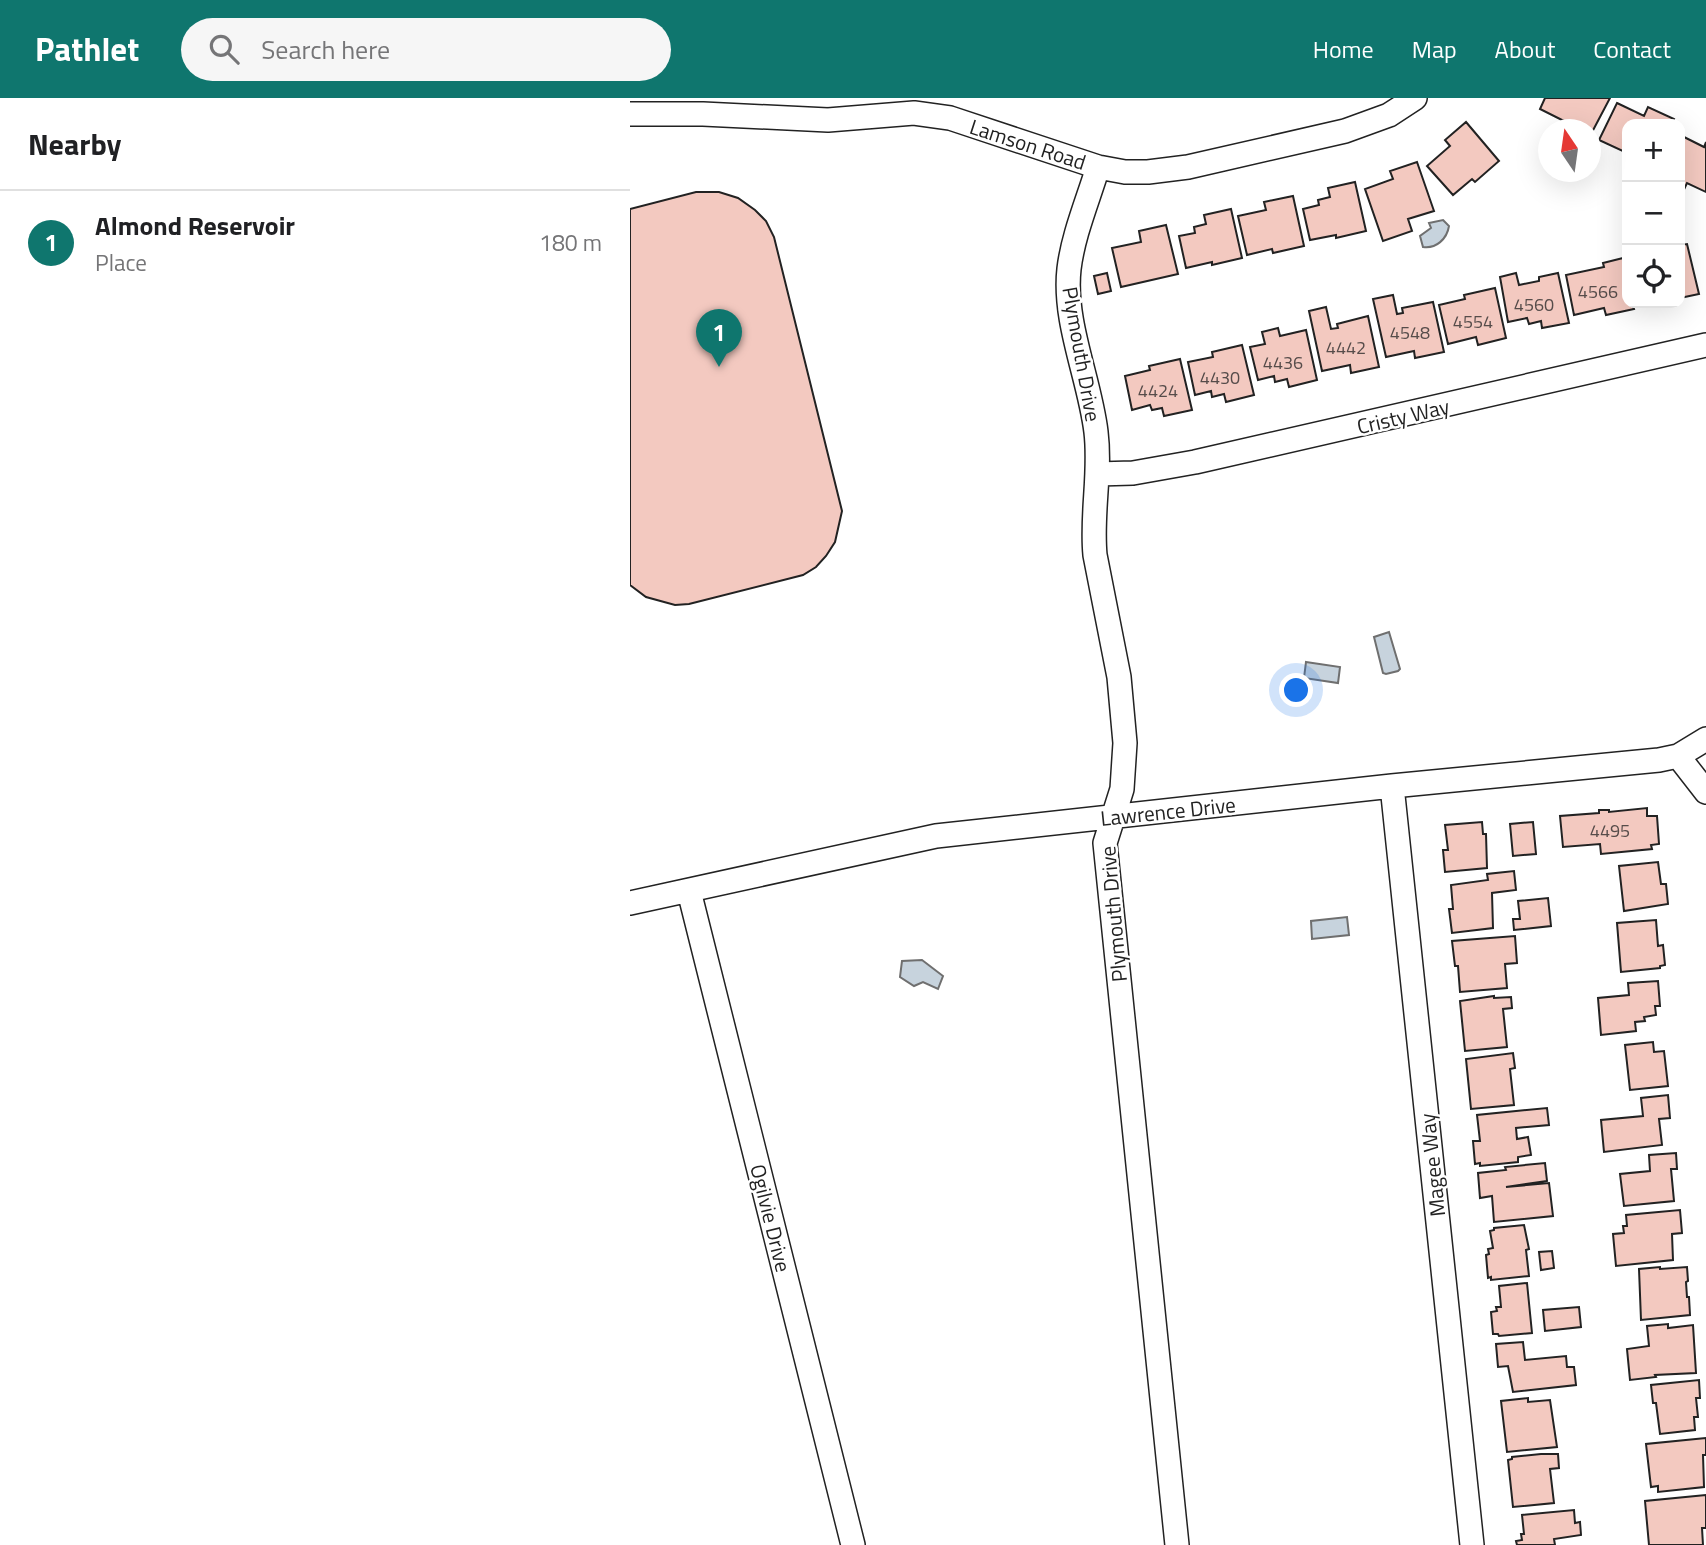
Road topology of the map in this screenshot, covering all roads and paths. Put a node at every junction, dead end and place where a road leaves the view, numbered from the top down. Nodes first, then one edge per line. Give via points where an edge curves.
1 (1415, 98) edge
2 (701, 106) edge
3 (630, 114) edge
4 (1098, 167) junction
5 (1706, 345) edge
6 (1097, 474) junction
7 (1706, 739) edge
8 (1678, 756) junction
9 (1392, 786) junction
10 (1706, 792) edge
11 (1114, 817) junction
12 (689, 891) junction
13 (630, 903) edge
14 (853, 1545) edge
15 (1177, 1545) edge
16 (1472, 1545) edge

1 - 4 street, Lamson Road via 1361,126 1188,167 1137,172
2 - 3 street, Lamson Road
2 - 4 street, Lamson Road via 828,120 914,113 950,118
4 - 6 street, Plymouth Drive via 1069,278 1073,322 1096,433
5 - 6 street, Cristy Way via 1195,462
6 - 11 street, Plymouth Drive via 1095,555 1119,677 1124,732 1122,789
7 - 8 street, Lawrence Drive
8 - 9 street, Lawrence Drive
8 - 10 street
9 - 11 street, Lawrence Drive
9 - 16 street, Magee Way
11 - 12 street, Lawrence Drive via 936,836
11 - 15 street, Plymouth Drive via 1105,843
12 - 13 street, Lawrence Drive
12 - 14 street, Ogilvie Drive

